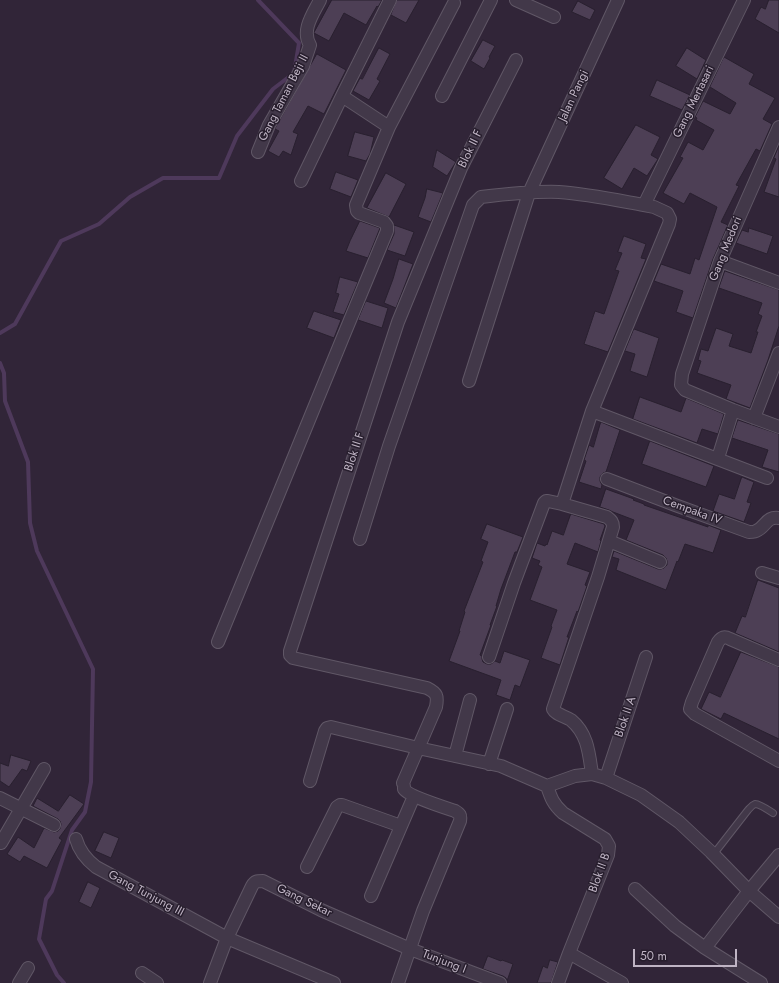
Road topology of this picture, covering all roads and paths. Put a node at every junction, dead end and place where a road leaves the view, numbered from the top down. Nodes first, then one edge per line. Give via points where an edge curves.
1 (320, 0) edge
2 (390, 0) edge
3 (491, 0) edge
4 (516, 0) edge
5 (618, 0) edge
6 (744, 0) edge
7 (454, 3) dead end
8 (554, 17) dead end
9 (516, 60) dead end
10 (342, 96) junction
11 (442, 96) dead end
12 (389, 127) junction
13 (779, 127) edge
14 (258, 152) dead end
15 (301, 181) dead end
16 (529, 192) junction
17 (644, 205) junction
18 (720, 261) junction
19 (779, 283) edge
20 (779, 352) edge
21 (469, 381) dead end
22 (733, 410) junction
23 (592, 411) junction
24 (754, 418) junction
25 (779, 427) edge
26 (718, 458) junction
27 (767, 478) dead end
28 (607, 479) dead end
29 (562, 504) junction
30 (777, 518) edge
31 (360, 539) dead end
32 (609, 542) junction
33 (660, 562) dead end
34 (762, 573) dead end
35 (779, 578) edge
36 (218, 642) dead end
37 (490, 657) dead end
38 (646, 657) dead end
39 (779, 660) edge
40 (470, 700) dead end
41 (507, 709) dead end
42 (418, 748) junction
43 (456, 756) junction
44 (779, 761) edge
45 (489, 764) junction
46 (44, 769) dead end
47 (592, 774) junction
48 (606, 778) junction
49 (310, 780) dead end
50 (547, 786) junction
51 (414, 796) junction
52 (0, 798) edge
53 (21, 808) junction
54 (773, 813) dead end
55 (54, 825) dead end
56 (400, 826) junction
57 (76, 839) dead end
58 (1, 843) dead end
59 (713, 855) junction
60 (779, 855) edge
61 (307, 867) dead end
62 (635, 889) dead end
63 (749, 891) junction
64 (371, 896) dead end
65 (779, 917) edge
66 (227, 938) junction
67 (410, 948) junction
68 (705, 948) junction
69 (569, 953) junction
70 (28, 968) dead end
71 (142, 973) dead end
72 (19, 983) edge
73 (157, 983) edge
74 (210, 983) edge
75 (334, 983) edge
76 (398, 983) edge
77 (500, 983) edge
78 (558, 983) edge
79 (622, 983) edge
80 (761, 983) edge

1 - 14 street, Gang Taman Beji II via 307,27 306,35 310,45 303,66 269,125
2 - 10 street
3 - 11 street
4 - 8 street
5 - 16 street, Jalan Pangi
6 - 17 street, Gang Mertasari
7 - 12 street
9 - 42 street, Blok II F via 461,168 398,322 290,651 293,658 427,688 434,692 437,695 436,707
10 - 12 street
10 - 15 street
12 - 36 street via 356,206 359,213 384,222 388,231
13 - 18 street, Gang Medori
16 - 17 street via 558,192
16 - 21 street, Jalan Pangi
16 - 31 street via 481,197 474,205 389,446
17 - 23 street via 667,213 669,224
18 - 19 street
18 - 22 street, Gang Medori via 682,374 681,385 685,390
20 - 24 street
22 - 24 street
22 - 26 street
23 - 26 street
23 - 29 street
24 - 25 street
26 - 27 street
28 - 30 street, Cempaka IV via 750,532 756,532 768,521
29 - 32 street via 610,519 613,527
29 - 37 street via 546,501 544,504
32 - 33 street
32 - 47 street via 553,709 576,725 584,736 589,750
34 - 35 street
38 - 48 street, Blok II A
39 - 44 street via 722,637 690,709
40 - 43 street
41 - 45 street
42 - 43 street
42 - 49 street via 327,728
42 - 51 street via 404,783 404,789
43 - 45 street
45 - 50 street
46 - 53 street
47 - 48 street
47 - 50 street via 575,776
48 - 59 street via 641,795 678,822
50 - 69 street, Blok II B via 559,810 605,839 609,846 608,855
51 - 56 street
51 - 67 street via 455,811 461,817
52 - 53 street
53 - 55 street
53 - 58 street
54 - 59 lane via 759,805 753,805
56 - 61 street via 342,805 338,806
56 - 64 street
57 - 66 street, Gang Tunjung III via 78,846 96,867
59 - 63 street
60 - 63 street
62 - 68 street via 675,926
63 - 65 street
63 - 68 street
66 - 67 street, Gang Sekar via 252,886 263,881 321,910
66 - 74 street, Gang Sekar
66 - 75 street, Gang Tunjung III
67 - 76 street
67 - 77 street, Tunjung I
68 - 80 street
69 - 78 street, Blok II B
69 - 79 street
70 - 72 street
71 - 73 street

